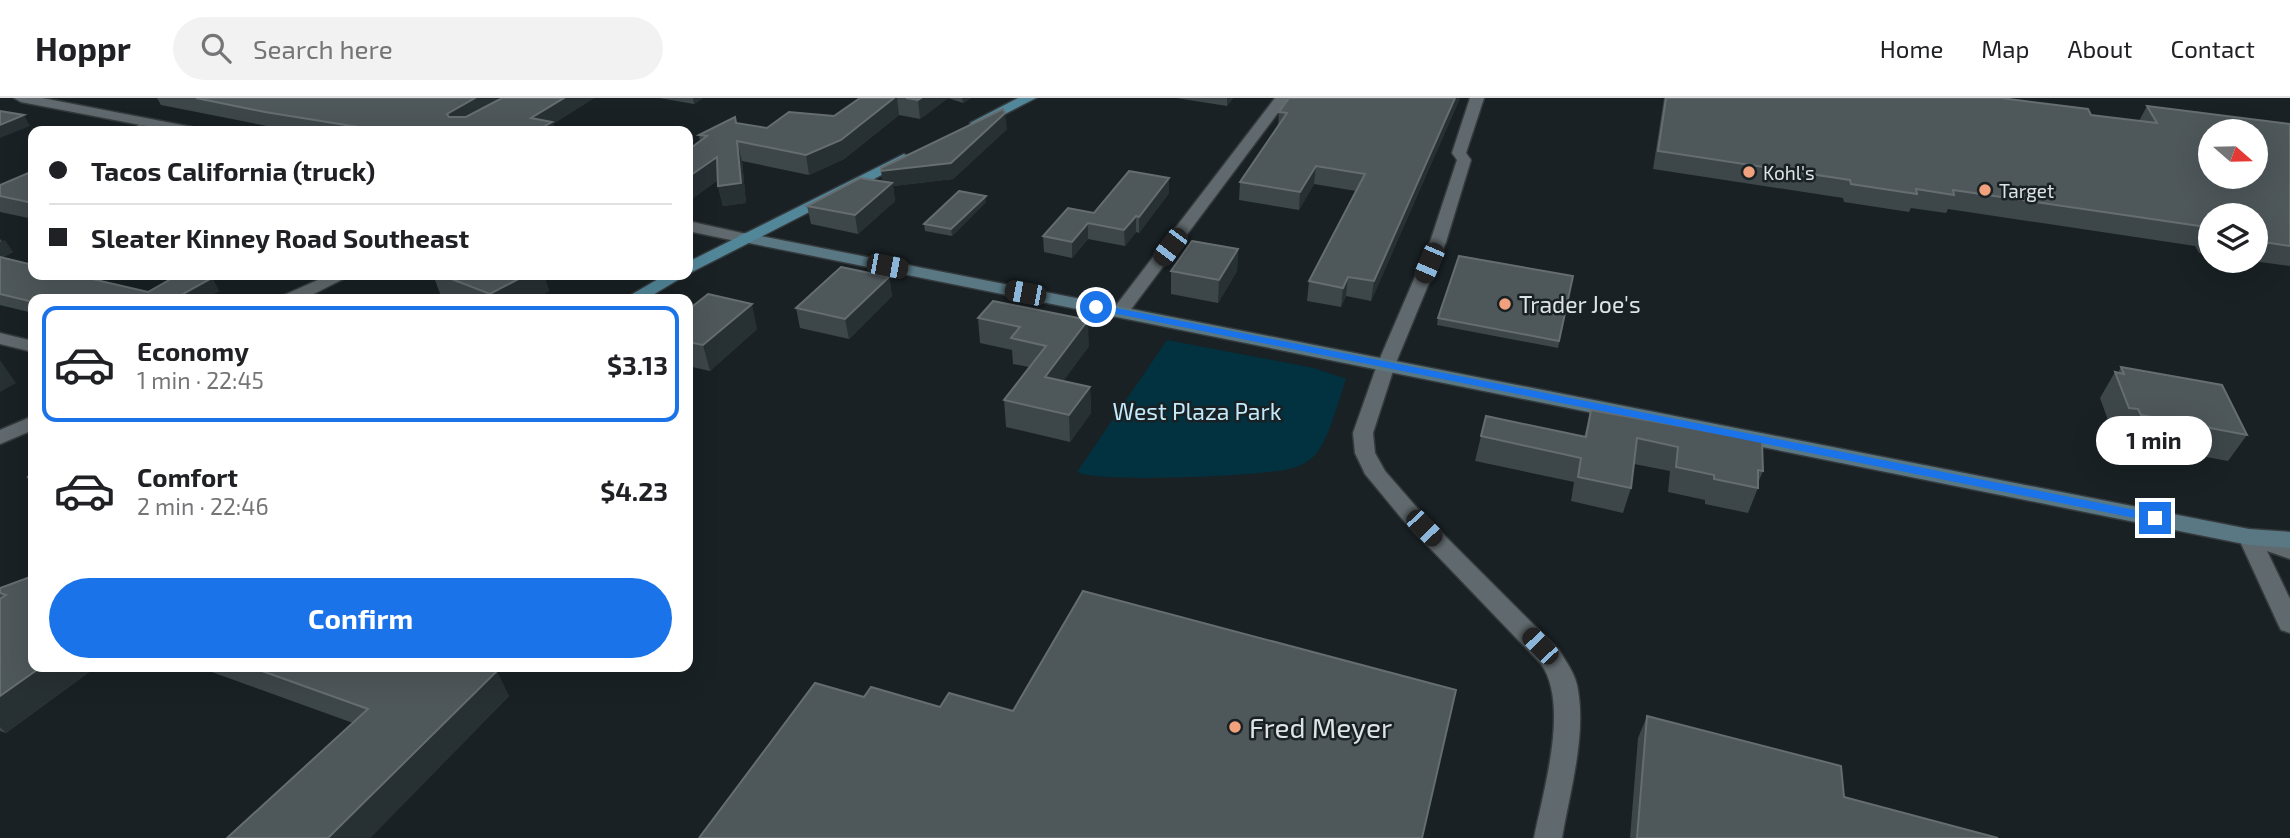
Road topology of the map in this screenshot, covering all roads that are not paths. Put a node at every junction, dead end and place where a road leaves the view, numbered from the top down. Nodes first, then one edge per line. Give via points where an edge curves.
1 (21, 98) edge
2 (1029, 98) edge
3 (1282, 98) edge
4 (1477, 98) edge
5 (166, 126) edge
6 (961, 130) edge
7 (924, 148) edge
8 (693, 227) edge
9 (745, 238) junction
10 (693, 266) edge
11 (330, 280) edge
12 (668, 280) edge
13 (301, 294) edge
14 (642, 294) edge
15 (1120, 312) junction
16 (0, 338) edge
17 (28, 345) edge
18 (1385, 365) junction
19 (28, 424) edge
20 (0, 438) edge
21 (2249, 537) junction
22 (2290, 540) edge
23 (2290, 551) edge
24 (2290, 624) edge
25 (1548, 838) edge

1 - 5 street
2 - 6 main road
3 - 15 street
4 - 18 street via 1460,142 1464,160 1438,242
7 - 9 main road
8 - 9 street
9 - 10 main road
9 - 15 main road
11 - 13 street
12 - 14 main road
15 - 18 main road
16 - 17 street
18 - 21 main road
18 - 25 street via 1363,433 1365,453 1376,474 1410,515 1550,657 1562,676 1567,699
19 - 20 street
21 - 22 main road
21 - 23 street
21 - 24 street

